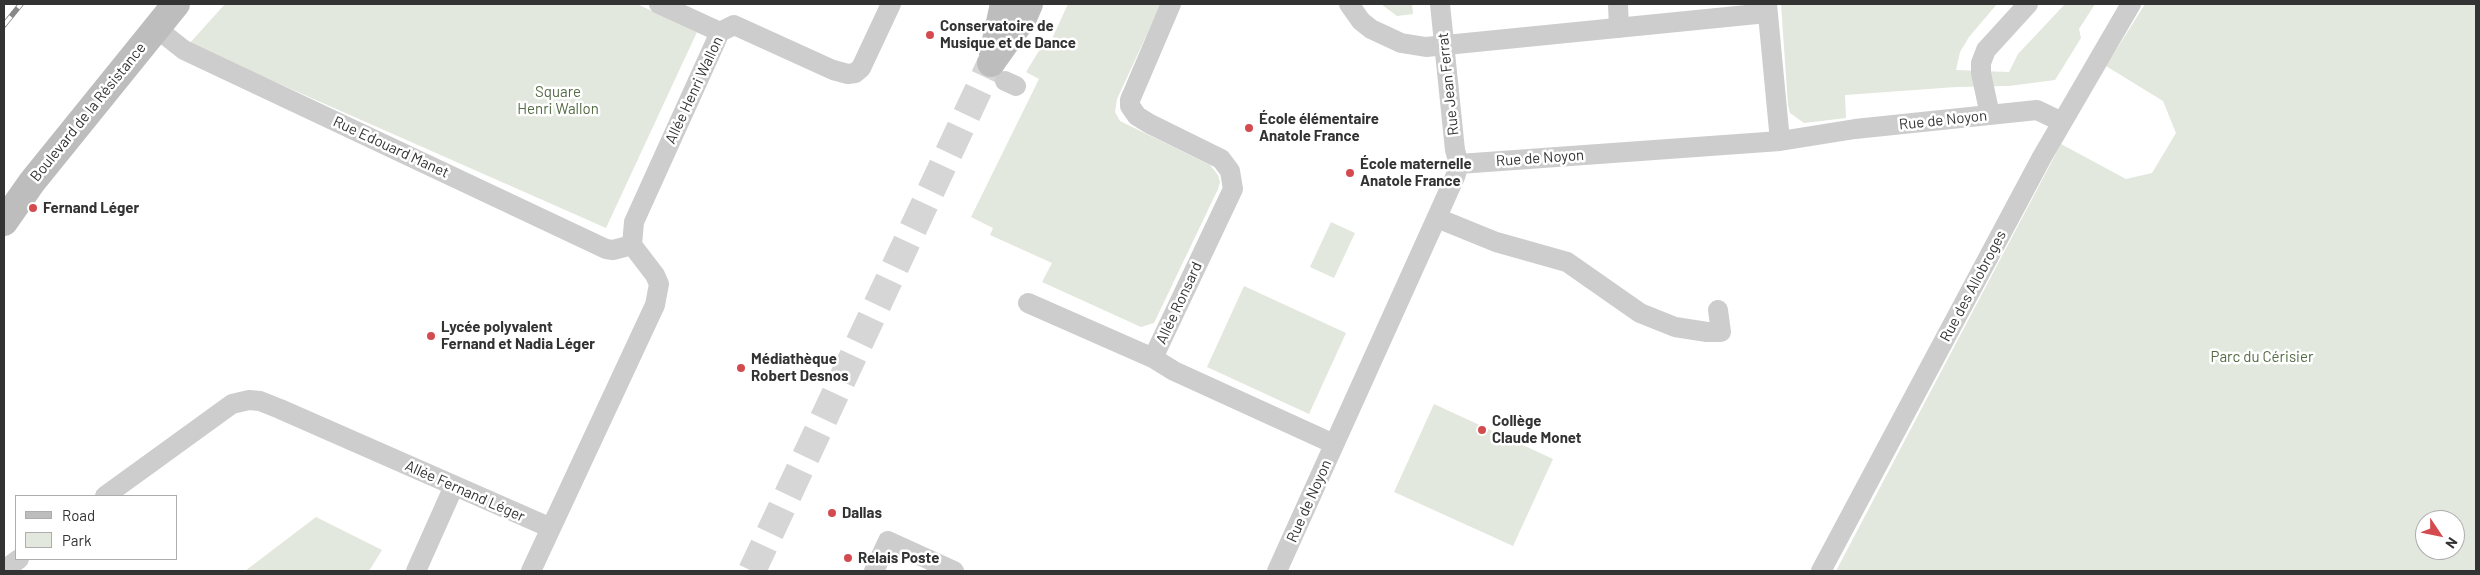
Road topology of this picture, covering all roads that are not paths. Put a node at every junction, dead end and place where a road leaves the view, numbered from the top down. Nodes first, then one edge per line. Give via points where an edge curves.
1 (176, 4) edge
2 (659, 4) edge
3 (891, 4) edge
4 (1004, 4) edge
5 (1029, 4) edge
6 (1171, 4) edge
7 (1348, 4) edge
8 (1440, 4) edge
9 (1618, 4) edge
10 (2028, 4) edge
11 (2131, 4) edge
12 (1767, 8) edge
13 (156, 28) junction
14 (1619, 28) junction
15 (720, 32) junction
16 (1444, 46) junction
17 (1990, 115) junction
18 (2062, 122) junction
19 (1780, 141) junction
20 (1459, 164) junction
21 (1437, 218) junction
22 (4, 222) edge
23 (632, 246) junction
24 (1028, 303) dead end
25 (1718, 310) dead end
26 (1153, 358) junction
27 (1334, 444) junction
28 (454, 486) junction
29 (106, 495) edge
30 (551, 528) junction
31 (18, 560) edge
32 (4, 570) edge
33 (416, 571) edge
34 (531, 571) edge
35 (874, 571) edge
36 (954, 571) edge
37 (1277, 571) edge
38 (1821, 571) edge

1 - 13 main road, Boulevard de la Résistance
2 - 15 street
3 - 15 street, Allée Henri Wallon via 861,68 855,73 833,70 734,25
4 - 5 main road via 991,63
6 - 26 street, Allée Ronsard via 1130,100 1132,111 1150,124 1214,154 1226,164 1233,189
7 - 16 street via 1361,21 1382,35 1401,43
8 - 16 street, Rue Jean Ferrat
9 - 14 street
10 - 17 street via 1986,50 1981,62 1980,73
11 - 18 street, Rue des Allobroges
12 - 14 street
12 - 19 street
13 - 22 main road, Boulevard de la Résistance via 32,182
13 - 23 street, Rue Edouard Manet via 184,50 606,249
14 - 16 street
15 - 23 street, Allée Henri Wallon via 634,222
16 - 20 street, Rue Jean Ferrat
17 - 18 street, Rue de Noyon via 2037,110
17 - 19 street, Rue de Noyon via 1855,129
18 - 38 street, Rue des Allobroges
19 - 20 street, Rue de Noyon
20 - 21 street, Rue de Noyon
21 - 25 street via 1496,242 1567,262 1640,313 1675,327 1721,332
21 - 27 street, Rue de Noyon
23 - 30 street via 659,284 655,306
24 - 26 street
26 - 27 street, Allée Ronsard via 1174,371
27 - 37 street, Rue de Noyon
28 - 29 street, Allée Fernand Léger via 280,409 249,400 232,404
28 - 30 street, Allée Fernand Léger
28 - 33 street
30 - 34 street
31 - 32 street
35 - 36 street via 888,541

